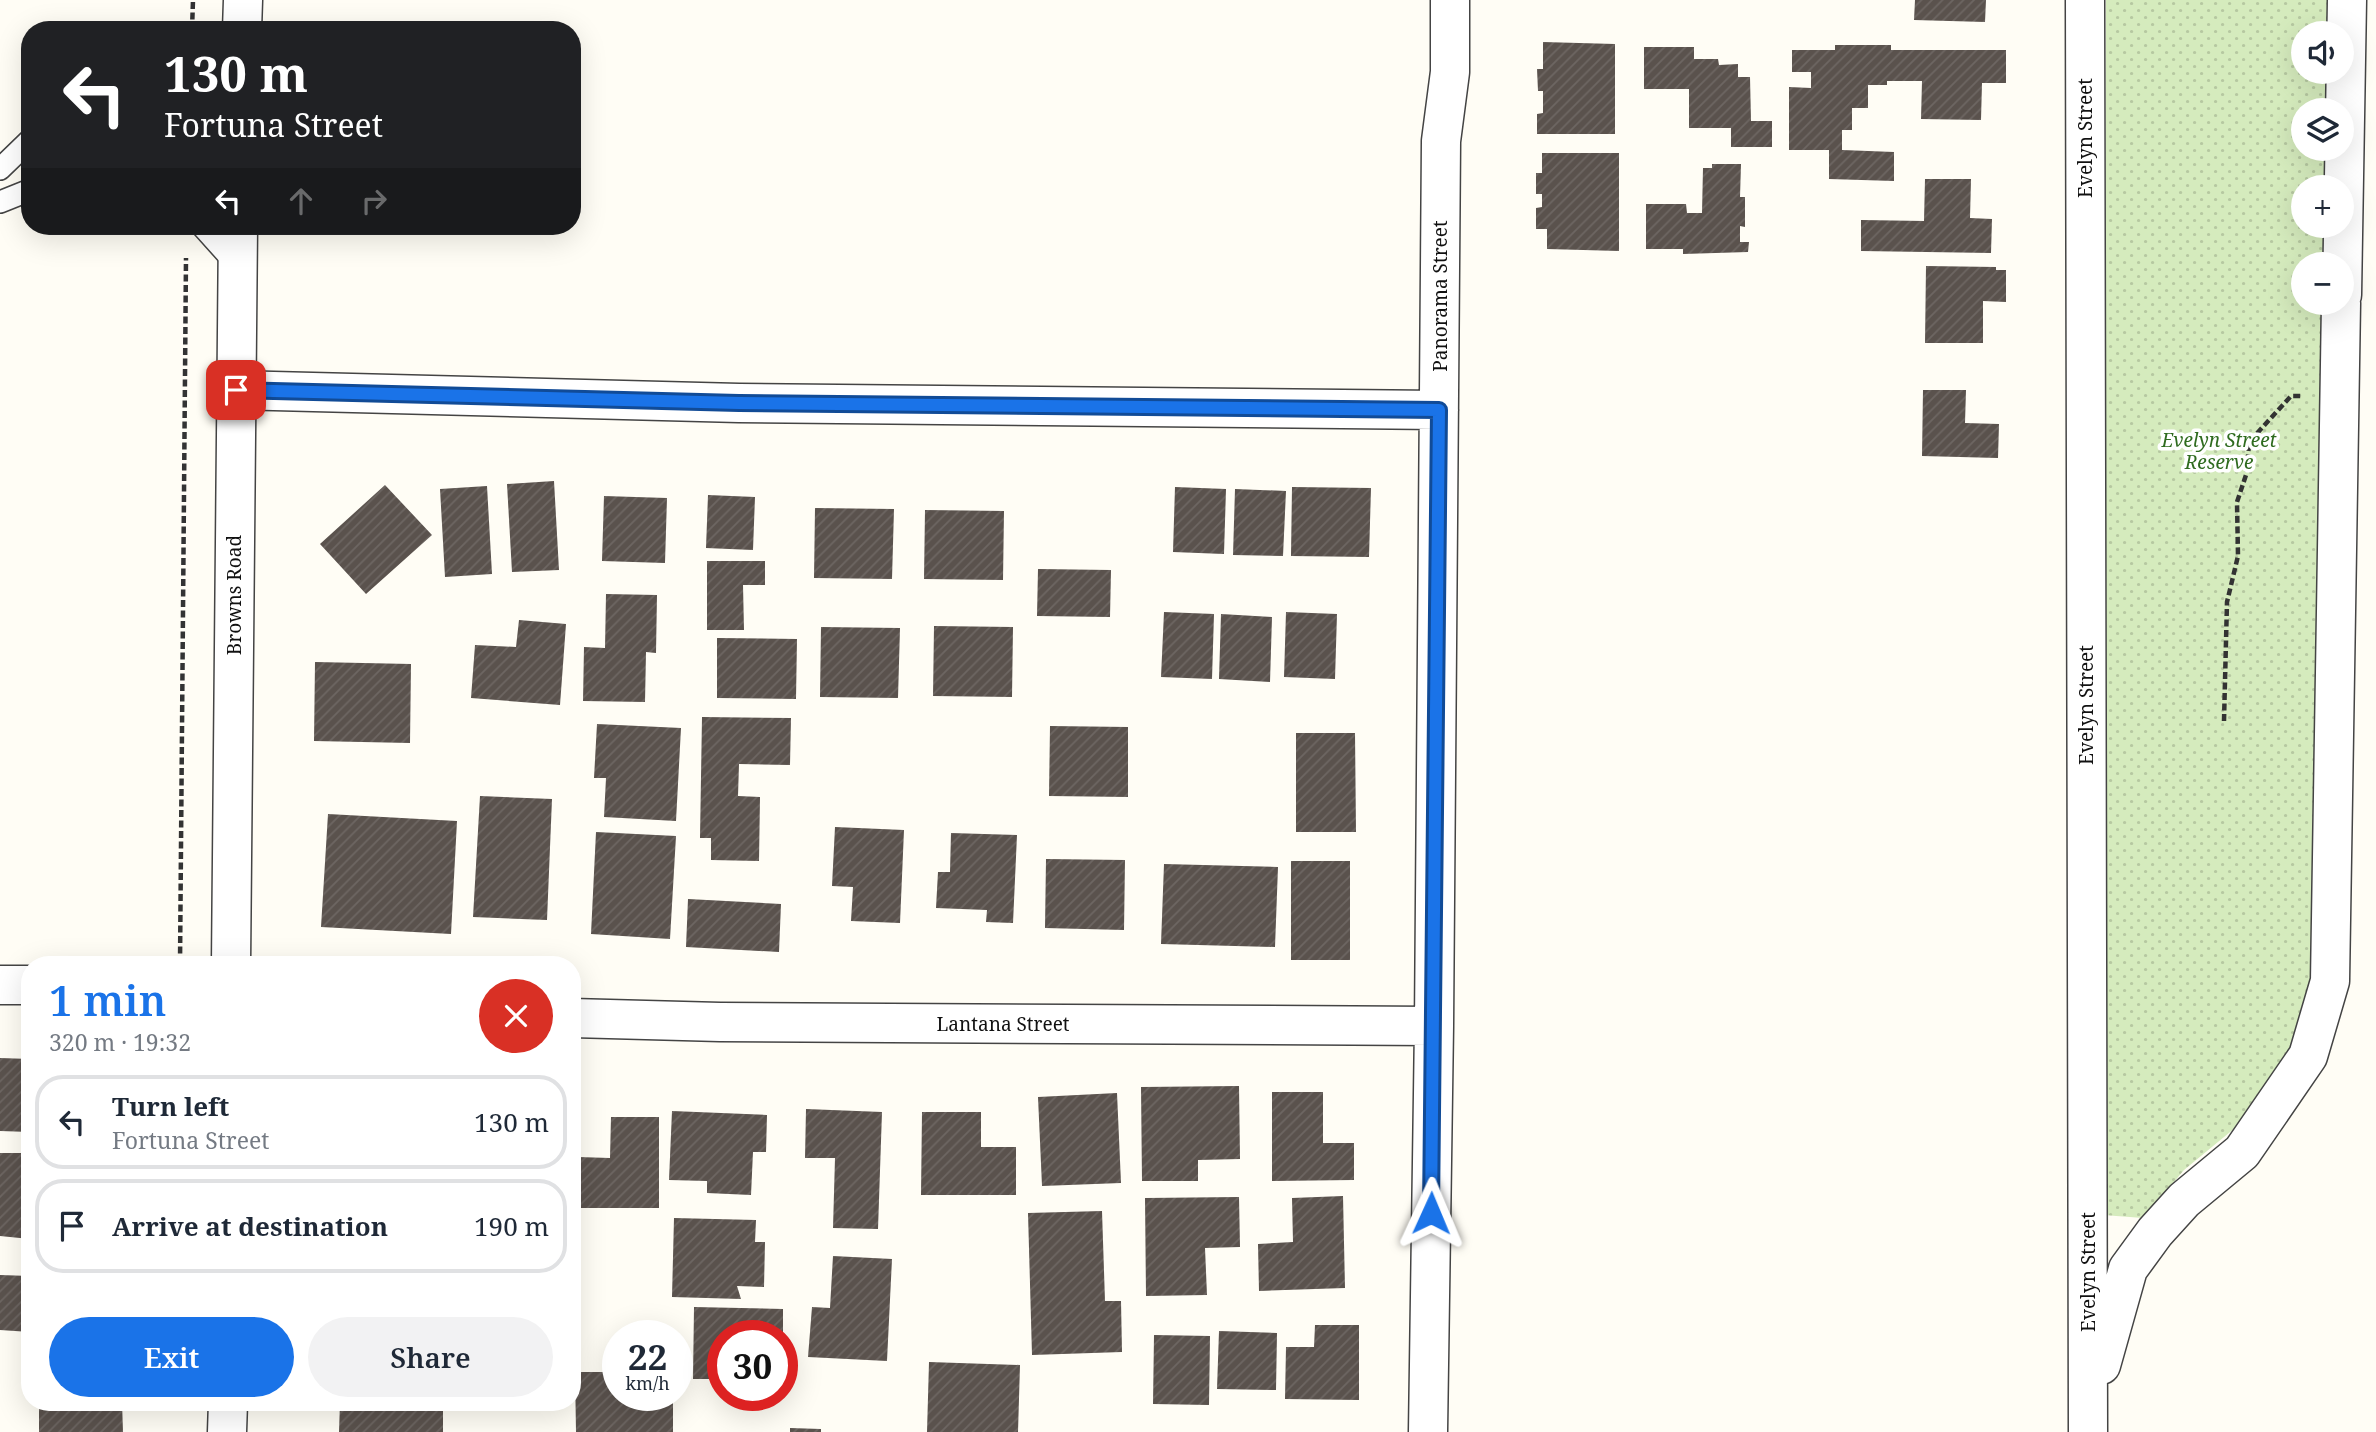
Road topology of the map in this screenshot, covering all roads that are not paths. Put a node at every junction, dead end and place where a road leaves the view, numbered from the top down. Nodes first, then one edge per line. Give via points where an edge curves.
1 (1450, 0) edge
2 (2085, 0) edge
3 (2347, 0) edge
4 (21, 143) edge
5 (0, 149) edge
6 (21, 149) edge
7 (0, 169) edge
8 (21, 194) edge
9 (0, 202) edge
10 (210, 235) edge
11 (238, 235) edge
12 (2343, 252) edge
13 (237, 265) junction
14 (2341, 315) edge
15 (236, 390) junction
16 (1439, 410) junction
17 (231, 956) edge
18 (0, 985) edge
19 (21, 985) edge
20 (581, 1018) edge
21 (1434, 1026) junction
22 (228, 1411) edge
23 (2088, 1421) edge
24 (228, 1432) edge
25 (1428, 1432) edge

1 - 16 street, Panorama Street via 1450,72 1441,141
2 - 23 street, Evelyn Street
3 - 12 street
4 - 5 lane
6 - 7 lane
8 - 9 lane
10 - 13 lane
11 - 13 street, Browns Road
13 - 15 street, Browns Road
14 - 23 street, Evelyn Street via 2330,981 2308,1056 2242,1152 2183,1200 2128,1269
15 - 16 street via 739,403
15 - 17 street, Browns Road
16 - 21 street, Panorama Street
18 - 19 street
20 - 21 street, Lantana Street
21 - 25 street, Panorama Street
22 - 24 street

